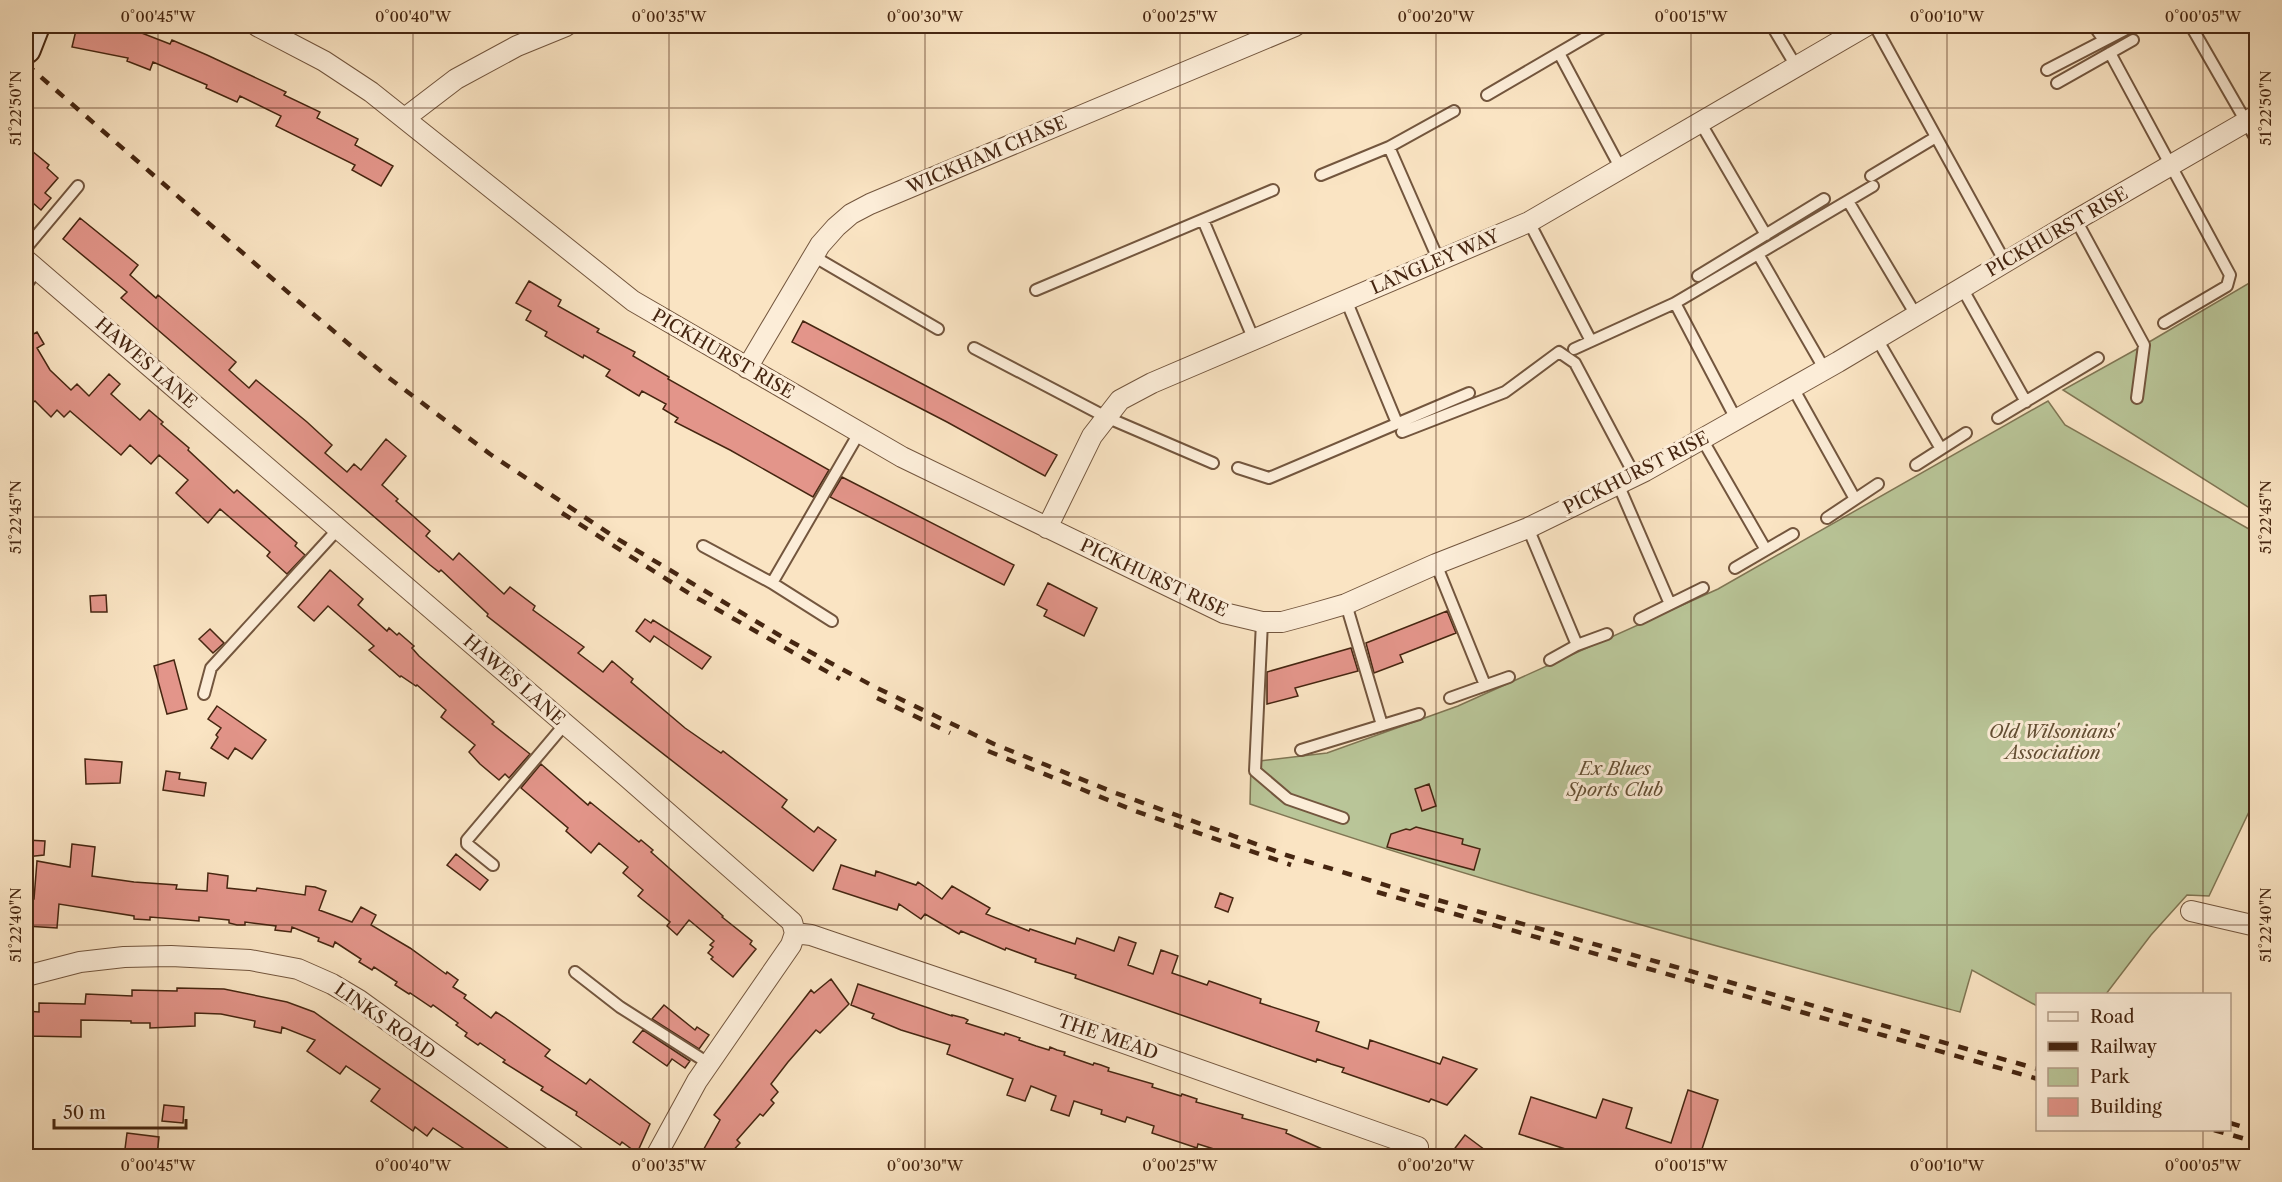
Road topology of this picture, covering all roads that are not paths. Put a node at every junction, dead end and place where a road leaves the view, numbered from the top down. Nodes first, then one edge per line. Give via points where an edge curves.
1 (257, 26) edge
2 (566, 26) edge
3 (1295, 26) edge
4 (1605, 26) edge
5 (1772, 26) edge
6 (1866, 26) edge
7 (1875, 26) edge
8 (2094, 26) edge
9 (2132, 26) edge
10 (2192, 26) edge
11 (2104, 40) junction
12 (2133, 40) dead end
13 (1559, 52) junction
14 (2110, 53) junction
15 (1796, 66) junction
16 (2047, 70) dead end
17 (2057, 82) dead end
18 (1487, 95) dead end
19 (1454, 111) dead end
20 (405, 118) junction
21 (1700, 122) junction
22 (2253, 125) edge
23 (1936, 137) junction
24 (1389, 147) junction
25 (2170, 166) junction
26 (1621, 169) junction
27 (1320, 175) dead end
28 (78, 186) dead end
29 (1273, 190) dead end
30 (1824, 199) dead end
31 (1848, 201) junction
32 (1203, 220) junction
33 (2076, 220) junction
34 (1529, 222) junction
35 (1766, 235) junction
36 (26, 248) edge
37 (1758, 254) junction
38 (813, 256) junction
39 (1439, 261) junction
40 (2005, 262) junction
41 (29, 272) edge
42 (1698, 276) dead end
43 (1962, 288) junction
44 (1036, 290) dead end
45 (1346, 300) junction
46 (1675, 303) junction
47 (1916, 315) junction
48 (2164, 323) dead end
49 (938, 329) dead end
50 (1877, 339) junction
51 (1254, 340) junction
52 (1591, 341) junction
53 (974, 348) dead end
54 (1574, 349) dead end
55 (2098, 358) dead end
56 (747, 368) junction
57 (1825, 370) junction
58 (1793, 388) junction
59 (1469, 393) dead end
60 (2137, 398) dead end
61 (2026, 402) junction
62 (1106, 417) junction
63 (1998, 418) dead end
64 (1737, 419) junction
65 (1400, 428) junction
66 (859, 433) junction
67 (1966, 433) dead end
68 (1701, 439) junction
69 (1941, 449) junction
70 (1213, 463) dead end
71 (1916, 465) dead end
72 (1238, 468) dead end
73 (1626, 480) junction
74 (1878, 484) dead end
75 (1855, 499) junction
76 (1827, 518) dead end
77 (339, 528) junction
78 (1047, 528) junction
79 (1528, 528) junction
80 (1793, 534) dead end
81 (703, 546) dead end
82 (1766, 550) junction
83 (1436, 564) junction
84 (1735, 568) dead end
85 (772, 583) junction
86 (1703, 588) dead end
87 (1346, 604) junction
88 (1670, 604) junction
89 (1640, 619) dead end
90 (832, 621) dead end
91 (1262, 622) junction
92 (1606, 634) dead end
93 (1577, 645) junction
94 (1550, 660) dead end
95 (1509, 677) dead end
96 (1485, 685) junction
97 (204, 694) dead end
98 (1450, 698) dead end
99 (1419, 714) dead end
100 (565, 724) junction
101 (1382, 725) junction
102 (1301, 750) dead end
103 (1343, 818) dead end
104 (493, 866) dead end
105 (2191, 911) dead end
106 (2256, 926) edge
107 (795, 933) junction
108 (575, 972) dead end
109 (26, 976) edge
110 (708, 1063) junction
111 (1418, 1147) dead end
112 (575, 1156) edge
113 (656, 1156) edge

1 - 20 street, PICKHURST RISE via 346,75
2 - 20 street via 517,46 456,79
3 - 38 street, WICKHAM CHASE via 870,204 836,227
4 - 13 lane
5 - 15 lane
6 - 15 street, LANGLEY WAY
7 - 23 lane
8 - 11 lane
9 - 11 lane
10 - 22 lane
11 - 16 lane
12 - 14 lane
13 - 18 lane
13 - 26 lane
14 - 17 lane
14 - 25 lane
15 - 21 street, LANGLEY WAY
19 - 24 lane
20 - 56 street, PICKHURST RISE via 633,301
21 - 26 street, LANGLEY WAY
21 - 35 lane
22 - 25 street, PICKHURST RISE
23 - 31 lane
23 - 40 lane
24 - 27 lane
24 - 39 lane
25 - 33 street, PICKHURST RISE
25 - 48 lane via 2230,275 2227,286
26 - 34 street, LANGLEY WAY
28 - 36 lane
29 - 32 lane
30 - 35 lane
31 - 37 lane
31 - 47 lane
32 - 44 lane
32 - 51 lane
33 - 40 street, PICKHURST RISE
33 - 60 lane via 2144,345
34 - 39 street, LANGLEY WAY
34 - 52 lane
35 - 42 lane
37 - 46 lane
37 - 57 lane
38 - 49 lane
38 - 56 street, WICKHAM CHASE
39 - 45 street, LANGLEY WAY
40 - 43 street, PICKHURST RISE
41 - 77 street, HAWES LANE
43 - 47 street, PICKHURST RISE
43 - 61 lane
45 - 51 street, LANGLEY WAY
45 - 65 lane
46 - 52 lane
46 - 64 lane
47 - 50 street, PICKHURST RISE
50 - 57 street, PICKHURST RISE
50 - 69 lane
51 - 62 street, LANGLEY WAY via 1152,383 1120,400
52 - 54 lane
53 - 62 lane
55 - 61 lane
56 - 66 street, PICKHURST RISE
57 - 58 street, PICKHURST RISE
58 - 64 street, PICKHURST RISE
58 - 75 lane
59 - 65 lane
61 - 63 lane
62 - 70 lane
62 - 78 street, LANGLEY WAY via 1092,436
64 - 68 street, PICKHURST RISE
65 - 72 lane via 1269,477
65 - 73 lane via 1505,392 1559,352 1575,363
66 - 78 street, PICKHURST RISE
66 - 85 lane
67 - 69 lane
68 - 73 street, PICKHURST RISE
68 - 82 lane
69 - 71 lane
73 - 79 street, PICKHURST RISE
73 - 88 lane
74 - 75 lane
75 - 76 lane
77 - 97 lane via 211,668
77 - 100 street, HAWES LANE
78 - 91 street, PICKHURST RISE via 1224,613
79 - 83 street, PICKHURST RISE
79 - 93 lane
80 - 82 lane
81 - 85 lane
82 - 84 lane
83 - 87 street, PICKHURST RISE
83 - 96 lane
85 - 90 lane
86 - 88 lane
87 - 91 street, PICKHURST RISE via 1282,622
87 - 101 lane
88 - 89 lane
91 - 103 lane via 1255,771 1288,799
92 - 93 lane
93 - 94 lane
95 - 96 lane
96 - 98 lane
99 - 101 lane
100 - 104 lane via 467,840
100 - 107 street, HAWES LANE via 788,916
101 - 102 lane
105 - 106 street
107 - 110 street via 785,955
107 - 111 street, THE MEAD via 811,935 1016,1005
108 - 110 lane via 620,1007
109 - 112 street, LINKS ROAD via 92,960 149,956 250,960 298,969 367,1005
110 - 113 street

